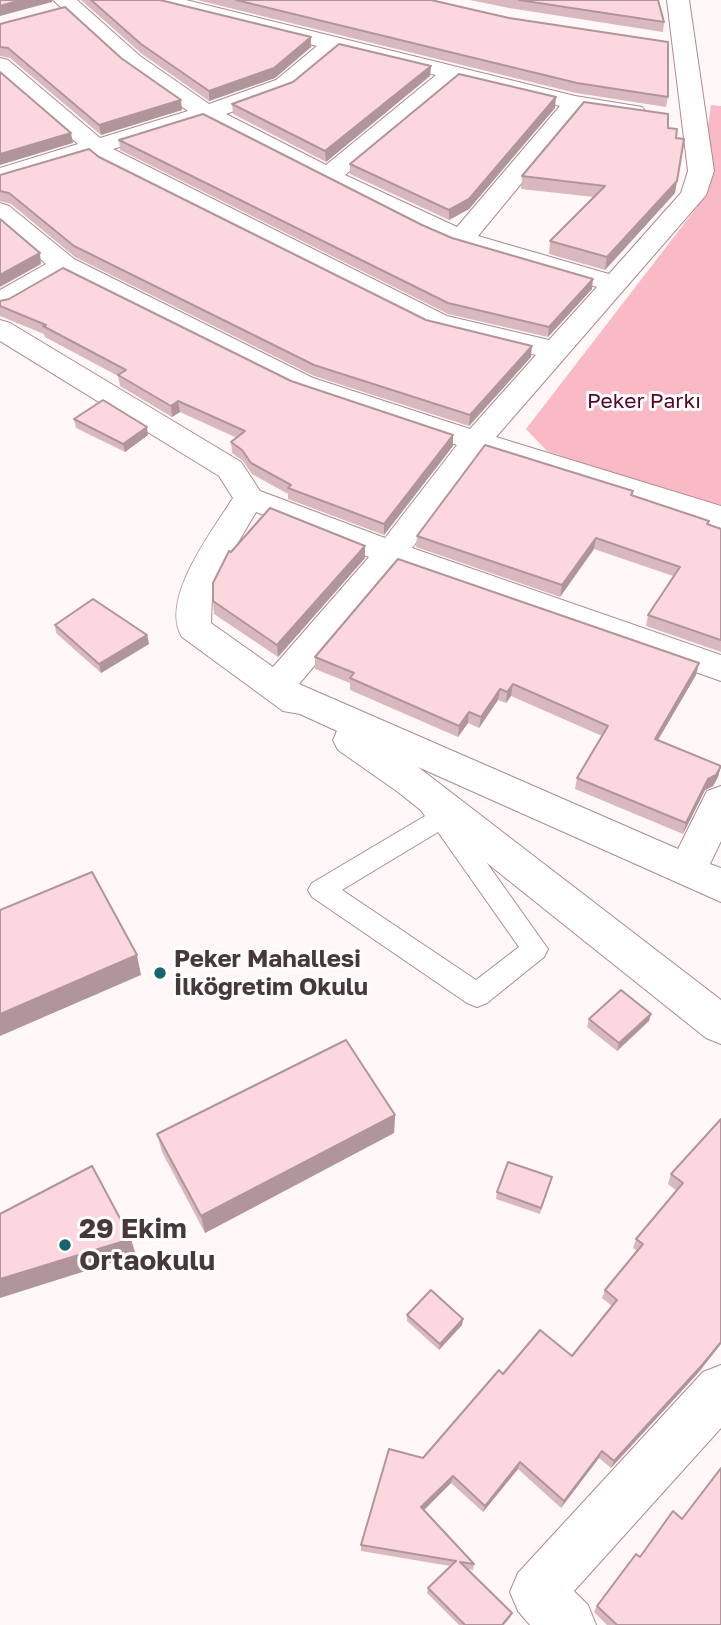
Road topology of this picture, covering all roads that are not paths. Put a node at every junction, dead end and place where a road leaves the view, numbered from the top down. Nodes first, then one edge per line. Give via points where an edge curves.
1 (160, 0) edge
2 (259, 0) edge
3 (676, 0) edge
4 (60, 7) edge
5 (235, 17) junction
6 (333, 44) junction
7 (0, 65) edge
8 (452, 74) junction
9 (575, 103) junction
10 (206, 113) junction
11 (673, 118) junction
12 (94, 147) junction
13 (0, 176) edge
14 (328, 176) junction
15 (708, 191) edge
16 (0, 211) edge
17 (461, 239) junction
18 (64, 265) junction
19 (615, 284) junction
20 (0, 302) edge
21 (0, 329) edge
22 (557, 351) junction
23 (476, 441) junction
24 (248, 498) junction
25 (721, 517) edge
26 (391, 553) junction
27 (721, 668) edge
28 (275, 688) junction
29 (411, 782) junction
30 (721, 801) edge
31 (441, 818) junction
32 (704, 878) edge
33 (721, 1025) edge
34 (721, 1390) edge
35 (568, 1625) edge

1 - 5 street
2 - 5 street
3 - 11 street via 671,43
4 - 10 street
5 - 6 street
6 - 8 street
6 - 10 street via 285,85
7 - 12 street
8 - 9 street
8 - 14 street
9 - 11 street
9 - 17 street
10 - 12 street
10 - 14 street
11 - 15 street
12 - 13 street
12 - 22 street via 111,160 437,322
14 - 17 street
15 - 19 street via 692,195
16 - 18 street
17 - 19 street
18 - 20 street
18 - 23 street via 303,384
19 - 22 street
21 - 24 street via 230,469
22 - 23 street
23 - 25 street
23 - 26 street
24 - 26 street
24 - 28 street via 195,595 194,628
26 - 27 street
26 - 28 street
28 - 29 street
28 - 32 street
29 - 31 lane
29 - 33 street
30 - 32 street
31 - 31 lane via 321,890 477,995 535,949
34 - 35 street via 537,1592

